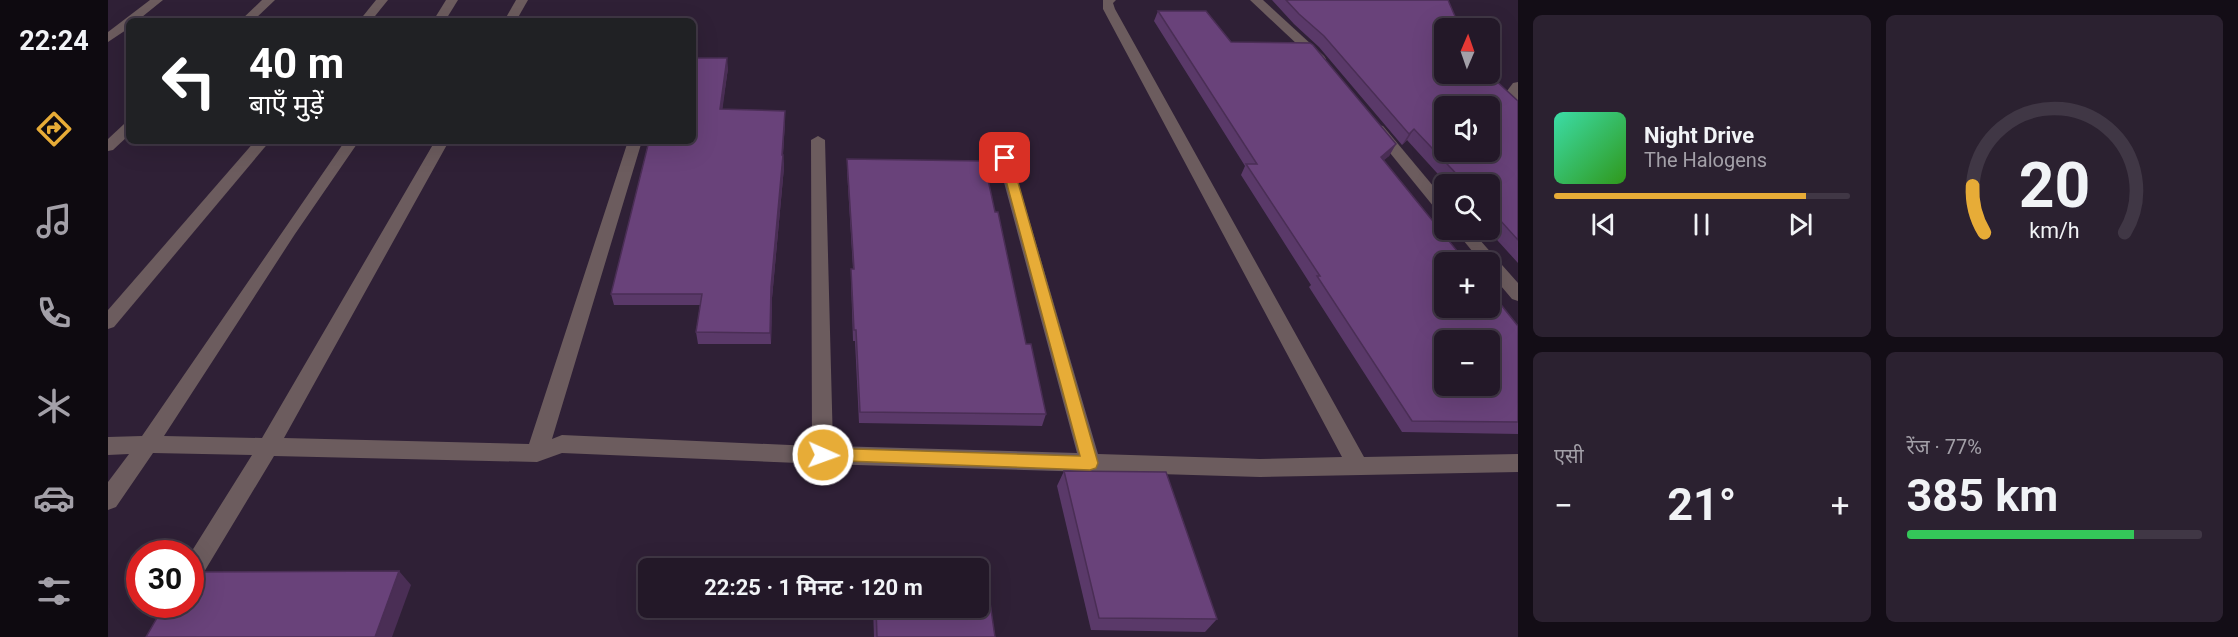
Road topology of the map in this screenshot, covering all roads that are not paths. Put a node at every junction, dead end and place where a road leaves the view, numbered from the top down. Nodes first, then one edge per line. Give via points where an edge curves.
1 (157, 0) edge
2 (269, 0) edge
3 (382, 0) edge
4 (452, 0) edge
5 (522, 0) edge
6 (1110, 0) edge
7 (1256, 0) edge
8 (133, 18) edge
9 (249, 18) edge
10 (367, 18) edge
11 (441, 18) edge
12 (512, 18) edge
13 (126, 23) edge
14 (108, 38) edge
15 (1328, 69) edge
16 (1518, 86) edge
17 (1518, 98) edge
18 (1371, 121) edge
19 (126, 130) edge
20 (818, 140) dead end
21 (1002, 140) dead end
22 (259, 144) edge
23 (350, 144) edge
24 (440, 144) edge
25 (634, 144) edge
26 (108, 147) edge
27 (1434, 196) edge
28 (1471, 240) edge
29 (1518, 295) edge
30 (108, 322) edge
31 (149, 444) junction
32 (108, 446) edge
33 (268, 447) junction
34 (537, 453) junction
35 (823, 455) junction
36 (1090, 463) junction
37 (1518, 463) edge
38 (1358, 466) junction
39 (108, 500) edge
40 (204, 551) edge

1 - 8 street
2 - 9 street
3 - 10 street
4 - 11 street
5 - 12 street
6 - 38 street via 1109,9
7 - 15 street
13 - 14 street
16 - 17 street via 1514,90
18 - 27 street
19 - 26 street
20 - 35 street
21 - 36 street
22 - 30 street
23 - 31 street
24 - 33 street
25 - 34 street
28 - 29 street
31 - 32 street
31 - 33 street
31 - 39 street
33 - 34 street
33 - 40 street
34 - 35 street via 562,444
35 - 36 street
36 - 38 street via 1260,468
37 - 38 street

